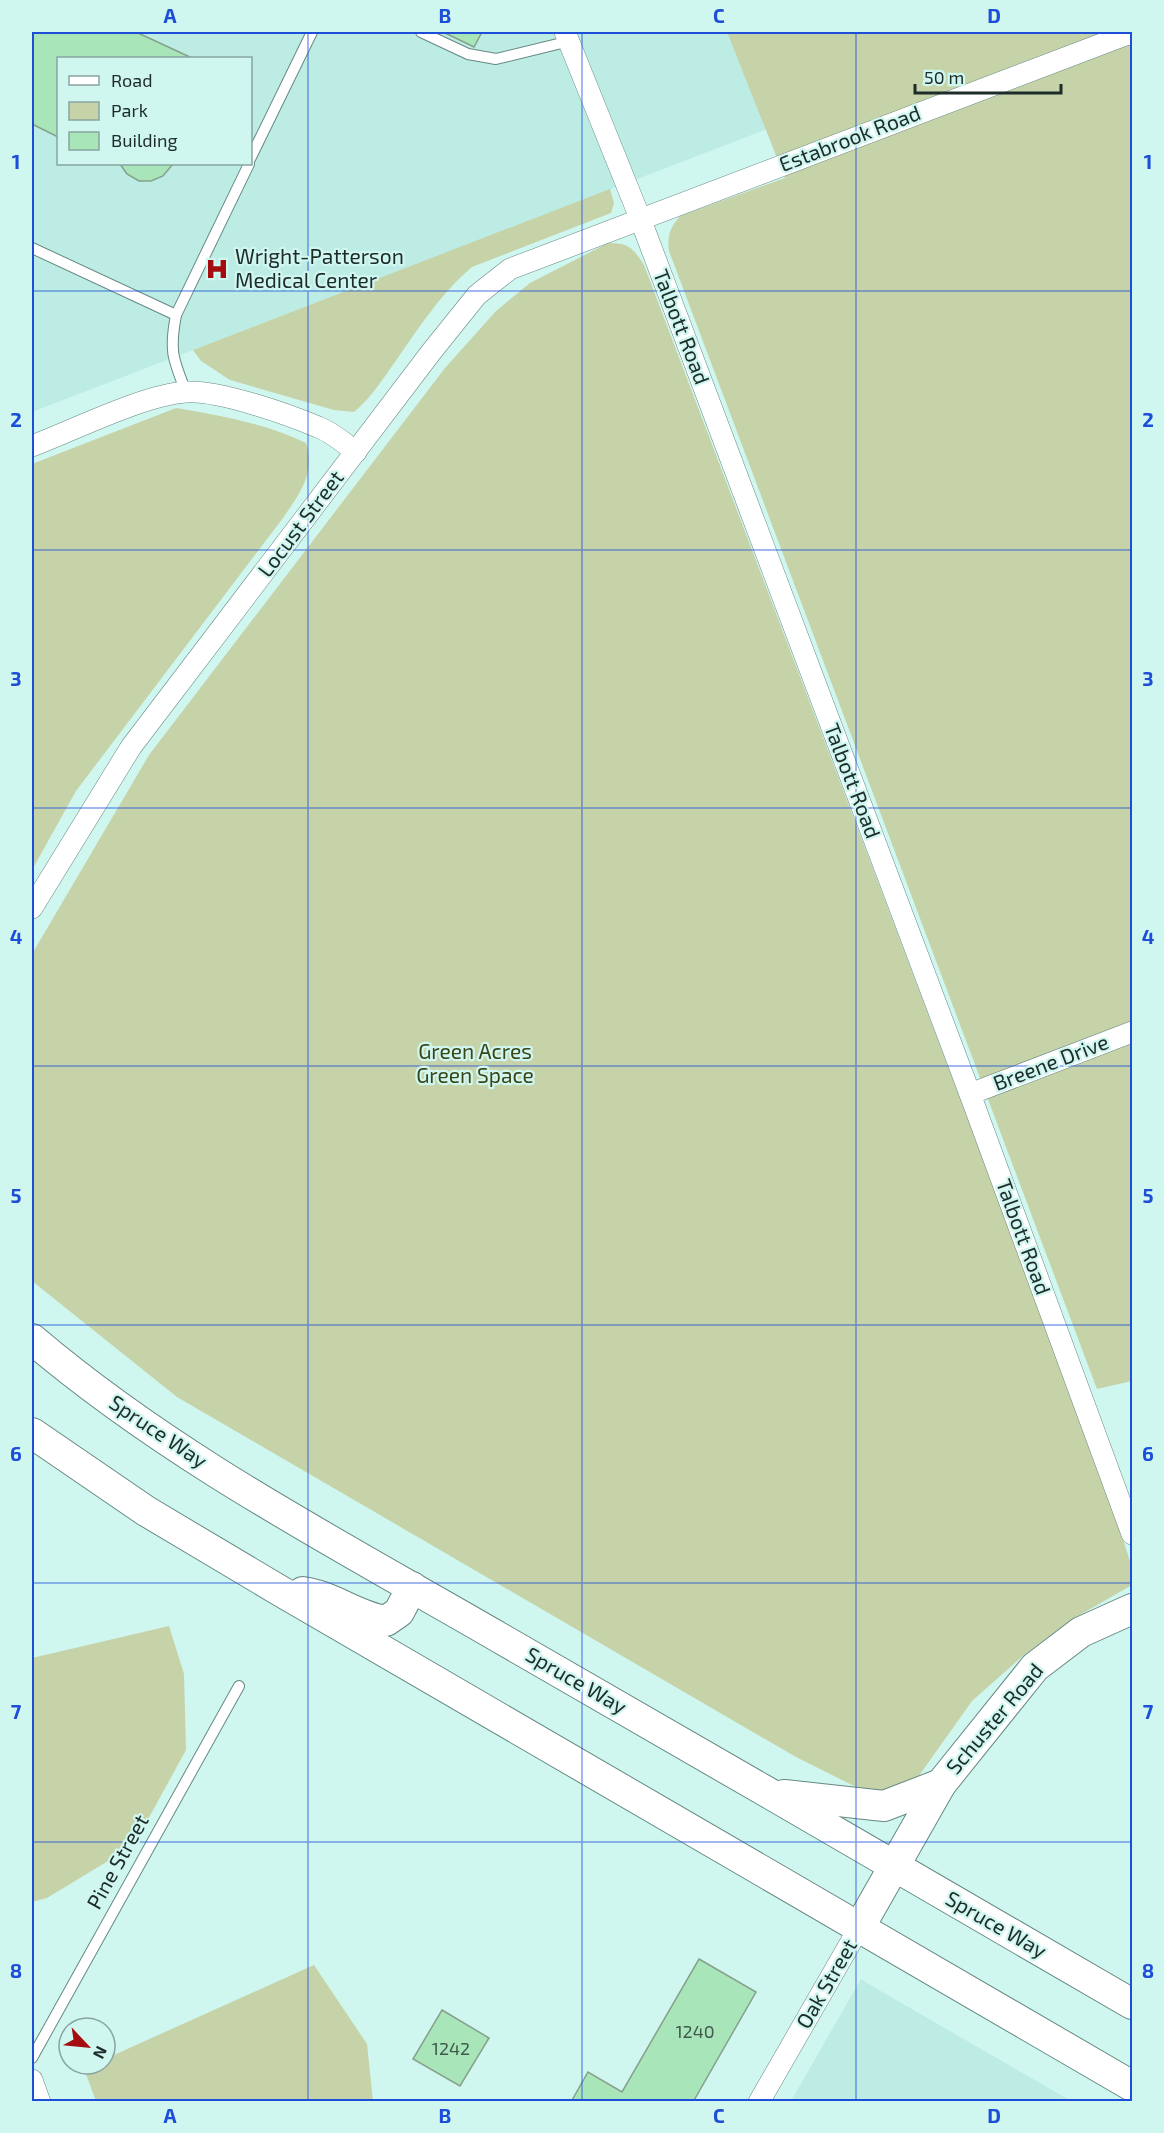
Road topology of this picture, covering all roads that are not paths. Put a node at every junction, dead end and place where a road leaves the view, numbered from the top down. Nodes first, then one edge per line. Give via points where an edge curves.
1 (312, 32) edge
2 (421, 32) edge
3 (1130, 33) edge
4 (567, 36) edge
5 (252, 157) edge
6 (248, 165) edge
7 (640, 218) junction
8 (32, 248) edge
9 (176, 315) junction
10 (186, 392) junction
11 (32, 446) edge
12 (356, 452) junction
13 (32, 908) edge
14 (1132, 1032) edge
15 (970, 1094) junction
16 (32, 1339) edge
17 (32, 1433) edge
18 (1132, 1534) edge
19 (412, 1587) junction
20 (277, 1589) junction
21 (1132, 1609) edge
22 (239, 1686) dead end
23 (941, 1784) junction
24 (769, 1793) junction
25 (894, 1866) junction
26 (859, 1928) junction
27 (1132, 2004) edge
28 (32, 2058) edge
29 (32, 2080) edge
30 (1132, 2086) edge
31 (40, 2102) edge
32 (759, 2102) edge

1 - 5 lane
2 - 4 lane via 468,54 496,59
3 - 7 street, Estabrook Road
4 - 7 street, Talbott Road
6 - 9 lane
7 - 12 street, Locust Street via 510,269 477,295
7 - 15 street, Talbott Road
8 - 9 lane
9 - 10 lane via 170,343
10 - 11 street via 156,398
10 - 12 street via 237,400 320,427
12 - 13 street, Locust Street via 131,747
14 - 15 street, Breene Drive
15 - 18 street, Talbott Road
16 - 19 street, Spruce Way via 182,1451
17 - 20 street via 146,1511
19 - 20 street via 399,1612 386,1621 372,1619 317,1594
19 - 24 street, Spruce Way
20 - 26 street
21 - 23 street, Schuster Road via 1081,1632 1035,1667
22 - 28 lane, Pine Street
23 - 24 street via 884,1806
23 - 25 street, Schuster Road
24 - 25 street, Spruce Way
25 - 26 street, Oak Street
25 - 27 street, Spruce Way
26 - 30 street
26 - 32 street, Oak Street
29 - 31 street

